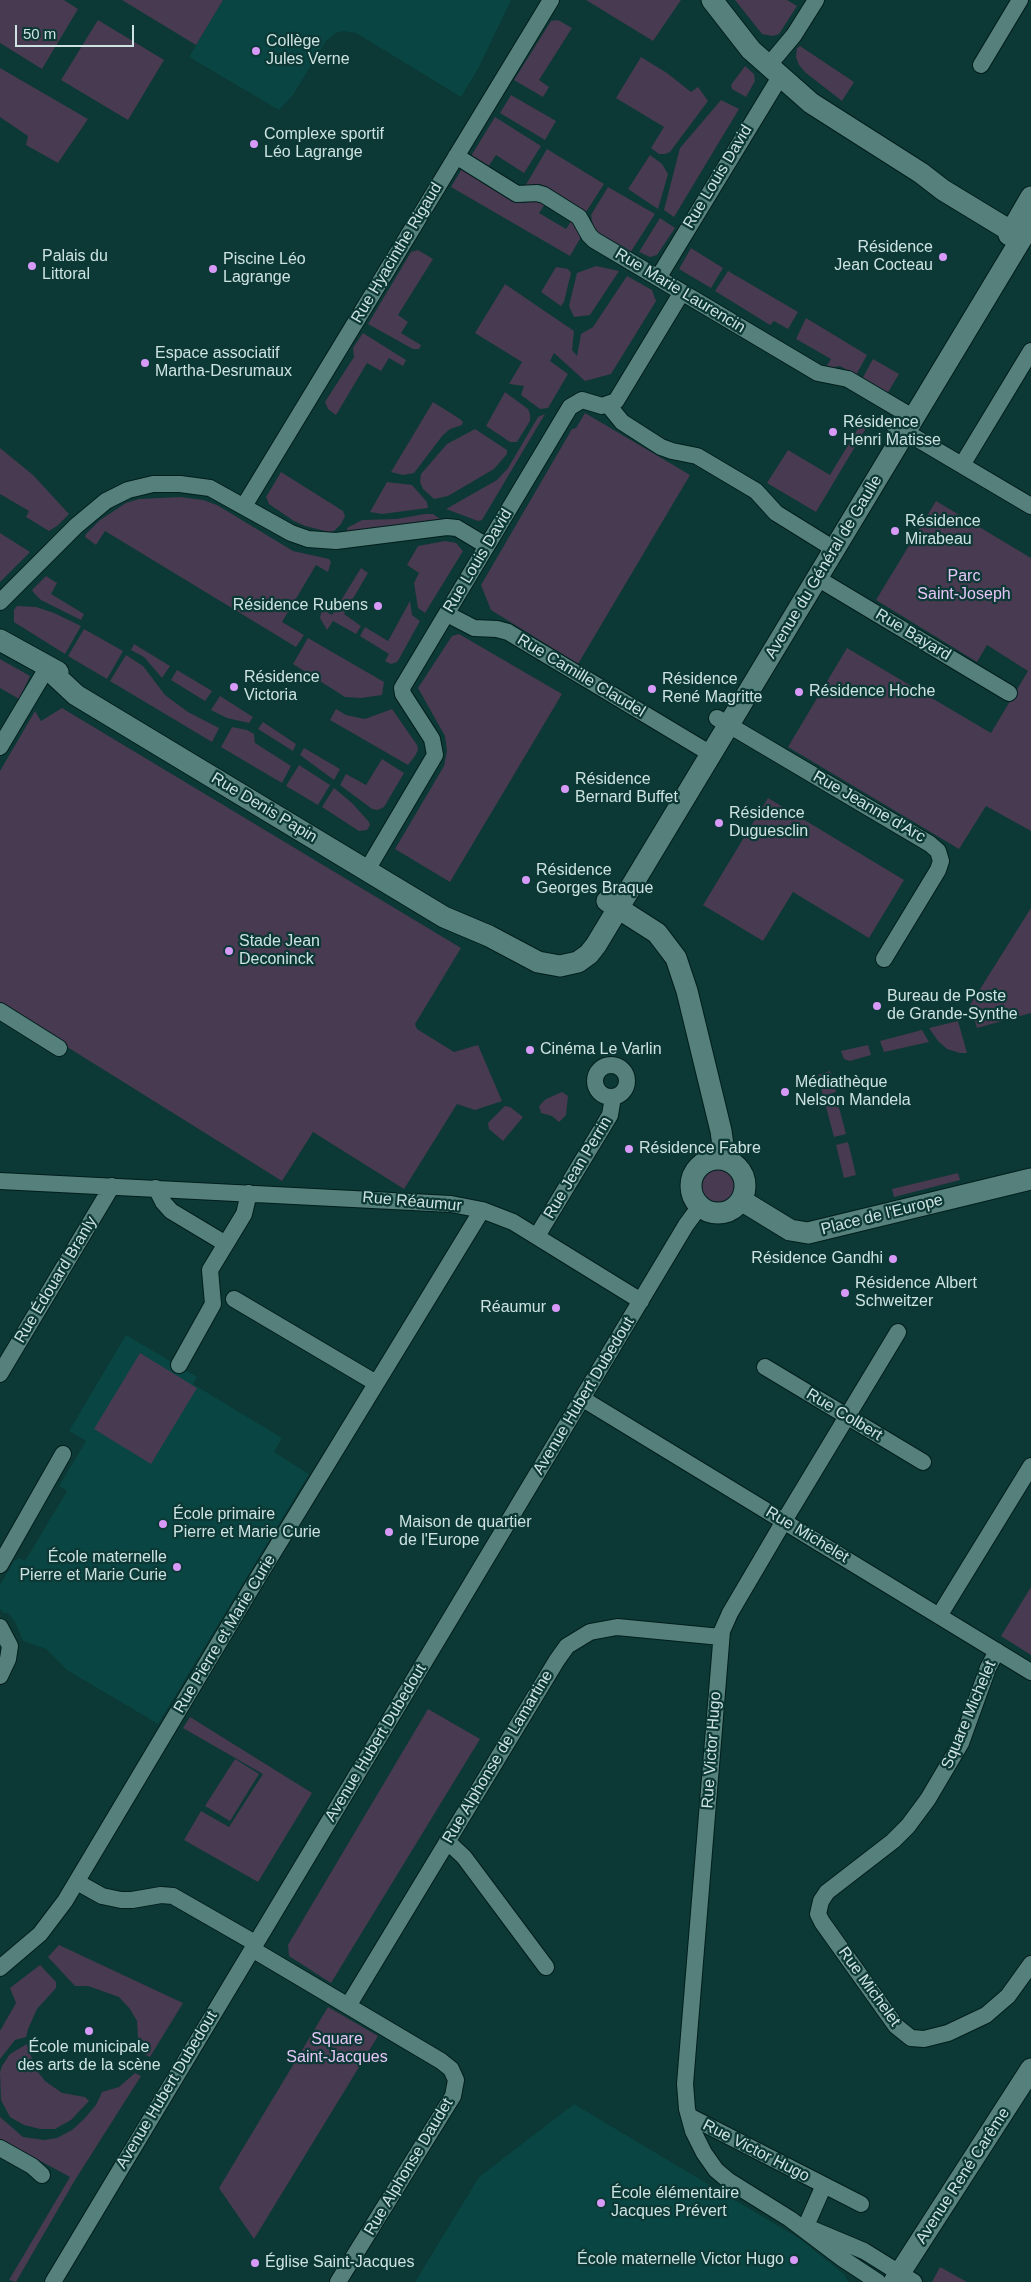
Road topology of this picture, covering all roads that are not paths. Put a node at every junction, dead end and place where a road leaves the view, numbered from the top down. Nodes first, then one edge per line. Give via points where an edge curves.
1 (551, 0) edge
2 (712, 0) edge
3 (816, 0) edge
4 (1020, 0) edge
5 (981, 65) dead end
6 (774, 72) junction
7 (456, 156) junction
8 (1031, 197) edge
9 (1025, 230) edge
10 (658, 278) junction
11 (682, 292) junction
12 (1031, 351) edge
13 (609, 406) junction
14 (904, 421) junction
15 (962, 465) junction
16 (244, 506) junction
17 (1031, 506) edge
18 (487, 546) junction
19 (829, 546) junction
20 (817, 578) junction
21 (0, 602) edge
22 (447, 614) junction
23 (0, 640) edge
24 (47, 668) junction
25 (1009, 693) dead end
26 (723, 721) junction
27 (0, 747) edge
28 (705, 751) junction
29 (370, 865) junction
30 (613, 904) junction
31 (884, 959) dead end
32 (0, 1011) edge
33 (59, 1048) dead end
34 (613, 1097) dead end
35 (725, 1160) junction
36 (1031, 1179) edge
37 (0, 1181) edge
38 (112, 1186) junction
39 (156, 1188) junction
40 (249, 1192) junction
41 (741, 1200) junction
42 (700, 1206) junction
43 (482, 1210) junction
44 (537, 1236) junction
45 (226, 1244) junction
46 (234, 1299) dead end
47 (641, 1301) junction
48 (898, 1332) dead end
49 (179, 1365) dead end
50 (765, 1367) dead end
51 (0, 1374) edge
52 (376, 1382) junction
53 (582, 1400) junction
54 (847, 1417) junction
55 (63, 1454) dead end
56 (923, 1462) dead end
57 (1031, 1466) edge
58 (784, 1522) junction
59 (0, 1565) edge
60 (940, 1616) junction
61 (0, 1628) edge
62 (720, 1637) junction
63 (997, 1651) junction
64 (1031, 1672) edge
65 (0, 1676) edge
66 (447, 1842) junction
67 (884, 1848) joint
68 (77, 1882) junction
69 (254, 1946) junction
70 (1031, 1964) edge
71 (546, 1966) dead end
72 (0, 1968) edge
73 (348, 2006) junction
74 (1031, 2069) edge
75 (689, 2116) junction
76 (0, 2148) edge
77 (42, 2175) dead end
78 (824, 2185) junction
79 (861, 2204) dead end
80 (790, 2219) junction
81 (806, 2226) junction
82 (903, 2279) edge
83 (53, 2282) edge
84 (338, 2282) edge
85 (878, 2282) edge

1 - 7 street, Rue Hyacinthe Rigaud
2 - 6 street via 743,41
3 - 6 street, Rue Louis David
4 - 5 street
6 - 9 street via 833,119 943,190
6 - 10 street, Rue Louis David
7 - 10 street, Rue Marie Laurencin via 517,194 544,195 579,217 594,240
7 - 16 street, Rue Hyacinthe Rigaud
8 - 9 street, Avenue du Général de Gaulle
9 - 14 street, Avenue du Général de Gaulle
10 - 11 street, Rue Marie Laurencin
11 - 13 street via 622,395
11 - 14 street, Rue Marie Laurencin via 818,373 848,378
12 - 15 street
13 - 18 street, Rue Louis David via 582,400 573,404
13 - 19 street via 622,422 661,447 698,456 756,490 776,514
14 - 15 street, Rue Marie Laurencin
14 - 19 street, Avenue du Général de Gaulle
15 - 17 street, Rue Marie Laurencin
16 - 18 street via 308,539 336,541 452,527
16 - 21 street via 216,490 200,486 162,484 128,490 92,512
18 - 22 street, Rue Louis David
19 - 20 street, Avenue du Général de Gaulle
19 - 26 street, Avenue du Général de Gaulle
20 - 25 street, Rue Bayard
20 - 26 street, Avenue du Général de Gaulle
22 - 28 street, Rue Camille Claudel via 474,628 508,632
22 - 29 street, Rue Louis David via 402,690 432,739 434,759
23 - 24 street, Rue Denis Papin
24 - 27 street
24 - 29 street, Rue Denis Papin via 76,680
26 - 28 street, Avenue du Général de Gaulle
26 - 31 street, Rue Jeanne d'Arc via 938,851 940,866
28 - 30 street, Avenue du Général de Gaulle
29 - 30 street, Rue Denis Papin via 451,906 489,936 549,965 564,966 578,962 592,950
30 - 35 street via 657,933 676,958 721,1131
32 - 33 street
34 - 44 street, Rue Jean Perrin via 610,1115
35 - 41 street via 742,1175 744,1188
35 - 42 street via 707,1162 694,1174 692,1192
36 - 41 street, Place de l'Europe via 808,1233 790,1230
37 - 38 street, Rue Réaumur
38 - 39 street, Rue Réaumur
38 - 51 street, Rue Édouard Branly
39 - 40 street, Rue Réaumur
39 - 45 street via 171,1210
40 - 43 street, Rue Réaumur via 443,1202
40 - 45 street via 244,1214
41 - 42 street via 732,1209 722,1212
42 - 47 street, Avenue Hubert Dubedout
43 - 44 street, Rue Réaumur
43 - 52 street, Rue Pierre et Marie Curie
44 - 47 street, Rue Réaumur
45 - 49 street via 210,1270 213,1304
46 - 52 street
47 - 53 street, Avenue Hubert Dubedout
48 - 54 street, Rue Victor Hugo
50 - 54 street, Rue Colbert
52 - 68 street, Rue Pierre et Marie Curie
53 - 58 street, Rue Michelet
53 - 69 street, Avenue Hubert Dubedout
54 - 56 street, Rue Colbert
54 - 58 street, Rue Victor Hugo
55 - 59 street
57 - 60 street
58 - 60 street, Rue Michelet
58 - 62 street, Rue Victor Hugo via 730,1613
60 - 63 street, Rue Michelet
61 - 65 street via 10,1646
62 - 66 street, Rue Alphonse de Lamartine via 617,1627 590,1632 572,1642 557,1660
62 - 75 street, Rue Victor Hugo via 685,2084
63 - 64 street, Rue Michelet
63 - 67 street, Square Michelet via 952,1761 918,1813
66 - 71 street via 464,1857
66 - 73 street, Rue Alphonse de Lamartine
67 - 70 street, Rue Michelet via 827,1892 818,1910 822,1922 902,2032 911,2038 924,2039 977,2021 1008,1996
68 - 69 street, Rue Alphonse Daudet via 102,1896 121,1900 173,1896
68 - 72 street, Rue Pierre et Marie Curie via 48,1926
69 - 73 street, Rue Alphonse Daudet
69 - 83 street, Avenue Hubert Dubedout
73 - 84 street, Rue Alphonse Daudet via 441,2061 454,2074 457,2085
74 - 82 street, Avenue René Carême
75 - 78 street, Rue Victor Hugo
75 - 80 street, Rue Victor Hugo via 704,2153 722,2176
76 - 77 street
78 - 79 street, Rue Victor Hugo
78 - 81 street, Rue Victor Hugo
80 - 81 street, Rue Victor Hugo
80 - 85 street, Rue Victor Hugo
81 - 82 street, Rue Victor Hugo via 864,2251

